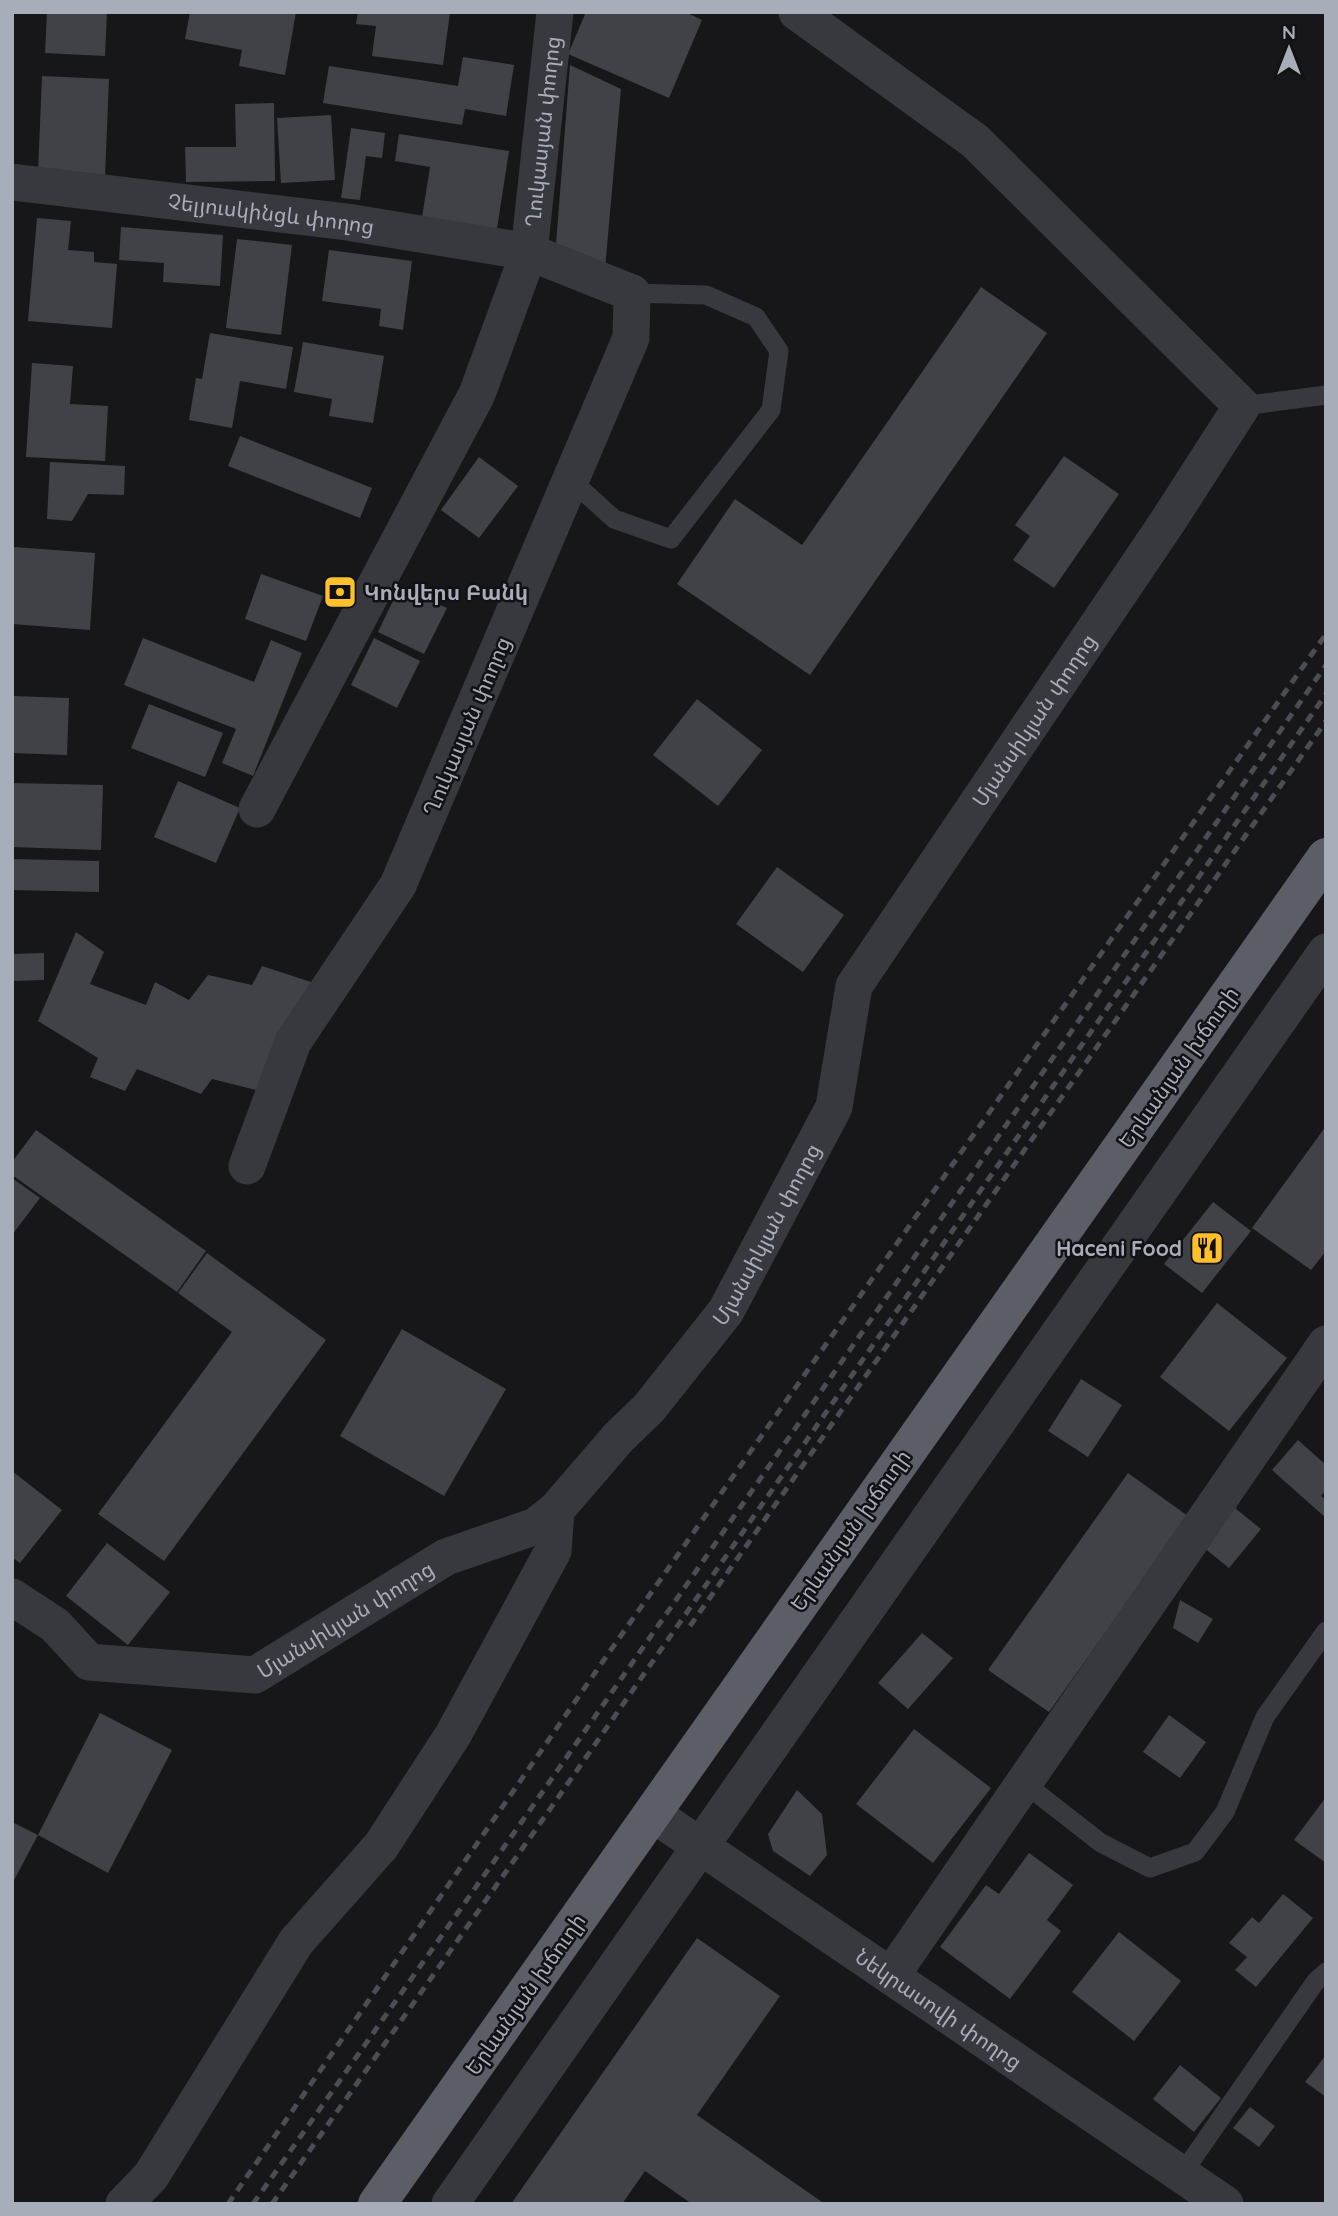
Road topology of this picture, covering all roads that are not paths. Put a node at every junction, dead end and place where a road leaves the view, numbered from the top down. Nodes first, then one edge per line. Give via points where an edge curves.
1 (555, 12) edge
2 (797, 12) edge
3 (12, 182) edge
4 (529, 252) junction
5 (632, 293) junction
6 (1326, 395) edge
7 (1241, 407) junction
8 (571, 481) junction
9 (257, 809) dead end
10 (1326, 857) edge
11 (1326, 952) edge
12 (247, 1166) dead end
13 (1326, 1344) edge
14 (556, 1510) junction
15 (12, 1597) edge
16 (1326, 1631) edge
17 (1024, 1783) junction
18 (653, 1814) junction
19 (700, 1847) junction
20 (1326, 1972) edge
21 (891, 1976) junction
22 (1182, 2174) junction
23 (124, 2204) edge
24 (377, 2204) edge
25 (450, 2204) edge
26 (1225, 2204) edge

1 - 4 street, Ղուկասյան փողոց
2 - 7 street via 975,141
3 - 4 street, Չելյուսկինցև փողոց via 346,222
4 - 5 street, Ղուկասյան փողոց
4 - 9 street, Ղուկասյան փողոց via 477,394
5 - 8 street, Ղուկասյան փողոց via 631,338
5 - 8 lane via 706,295 756,317 779,351 771,410 671,539 614,519
6 - 7 lane
7 - 14 street, Մյանսիկյան փողոց via 854,986 834,1107 726,1311 649,1408
8 - 12 street, Ղուկասյան փողոց via 398,885 293,1042
10 - 18 highway, Երևանյան խճուղի
11 - 19 street
13 - 17 street
14 - 15 street, Մյանսիկյան փողոց via 536,1526 446,1557 255,1675 89,1662 55,1625
14 - 23 street via 553,1551 453,1735 381,1846 296,1942 150,2176
16 - 17 lane via 1265,1717 1225,1812 1195,1852 1150,1868 1101,1843
17 - 21 street
18 - 19 street, Նեկրասովի փողոց
18 - 24 highway, Երևանյան խճուղի
19 - 21 street, Նեկրասովի փողոց
19 - 25 street
20 - 22 lane
21 - 22 street, Նեկրասովի փողոց
22 - 26 street, Նեկրասովի փողոց

